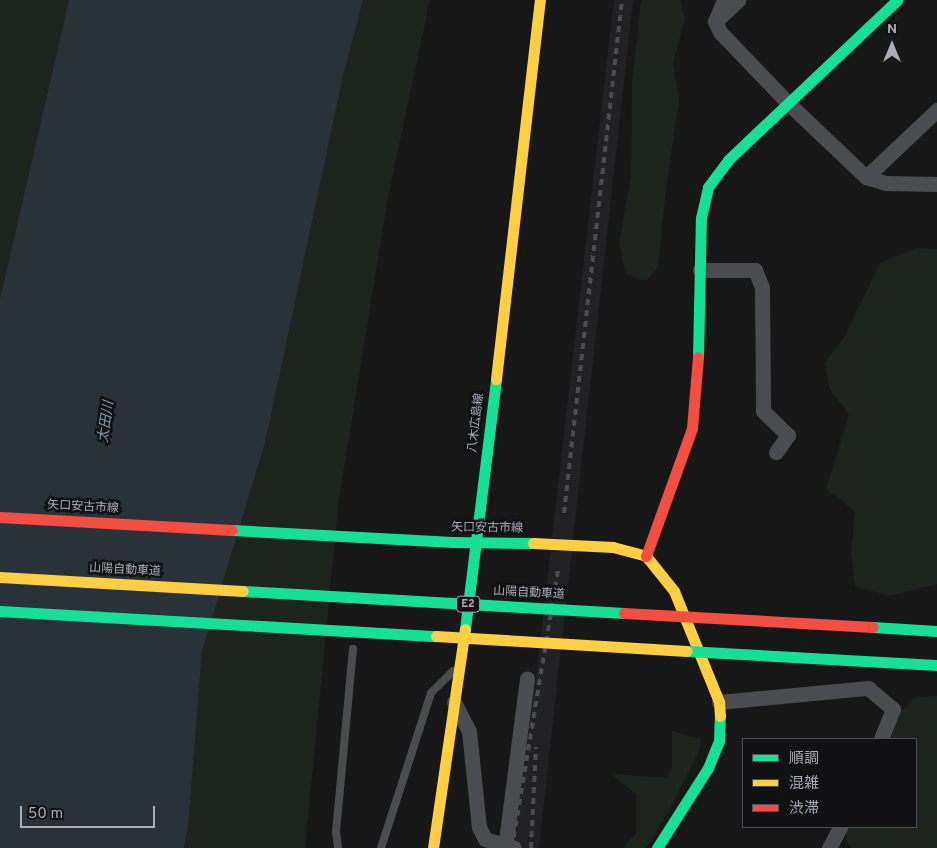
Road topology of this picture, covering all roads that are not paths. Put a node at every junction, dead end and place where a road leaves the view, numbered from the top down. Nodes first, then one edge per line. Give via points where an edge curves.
1 (540, 0) edge
2 (715, 0) edge
3 (724, 0) edge
4 (738, 0) edge
5 (897, 0) edge
6 (715, 21) junction
7 (788, 103) junction
8 (937, 110) edge
9 (866, 177) junction
10 (937, 184) edge
11 (700, 270) junction
12 (776, 452) dead end
13 (0, 517) edge
14 (477, 542) junction
15 (646, 556) junction
16 (0, 577) edge
17 (0, 611) edge
18 (937, 631) edge
19 (353, 649) dead end
20 (459, 664) junction
21 (937, 665) edge
22 (527, 678) dead end
23 (454, 702) junction
24 (719, 702) junction
25 (881, 738) edge
26 (839, 828) edge
27 (508, 847) edge
28 (338, 848) edge
29 (381, 848) edge
30 (433, 848) edge
31 (658, 848) edge
32 (829, 848) edge

1 - 14 main road, 八木広島線
2 - 6 street
3 - 6 street
4 - 6 street
5 - 7 main road
6 - 7 street via 720,32
7 - 9 street
7 - 11 main road via 728,160 708,187 701,218
8 - 9 street
9 - 10 street via 886,183
11 - 12 street via 755,270 762,287 763,411 788,435
11 - 15 main road via 699,348 692,428
13 - 14 main road, 矢口安古市線
14 - 15 main road, 矢口安古市線 via 613,547
14 - 20 main road, 八木広島線
15 - 24 main road via 674,591
16 - 18 main road, 山陽自動車道 / E2, bridge
17 - 21 main road, bridge
19 - 28 lane via 336,832
20 - 23 main road, 八木広島線
20 - 29 lane via 431,693
22 - 27 street
23 - 27 street via 469,731 479,826 485,840
23 - 30 main road, 八木広島線
24 - 25 street via 868,688 893,709
24 - 31 main road via 719,741 708,768
26 - 32 street

